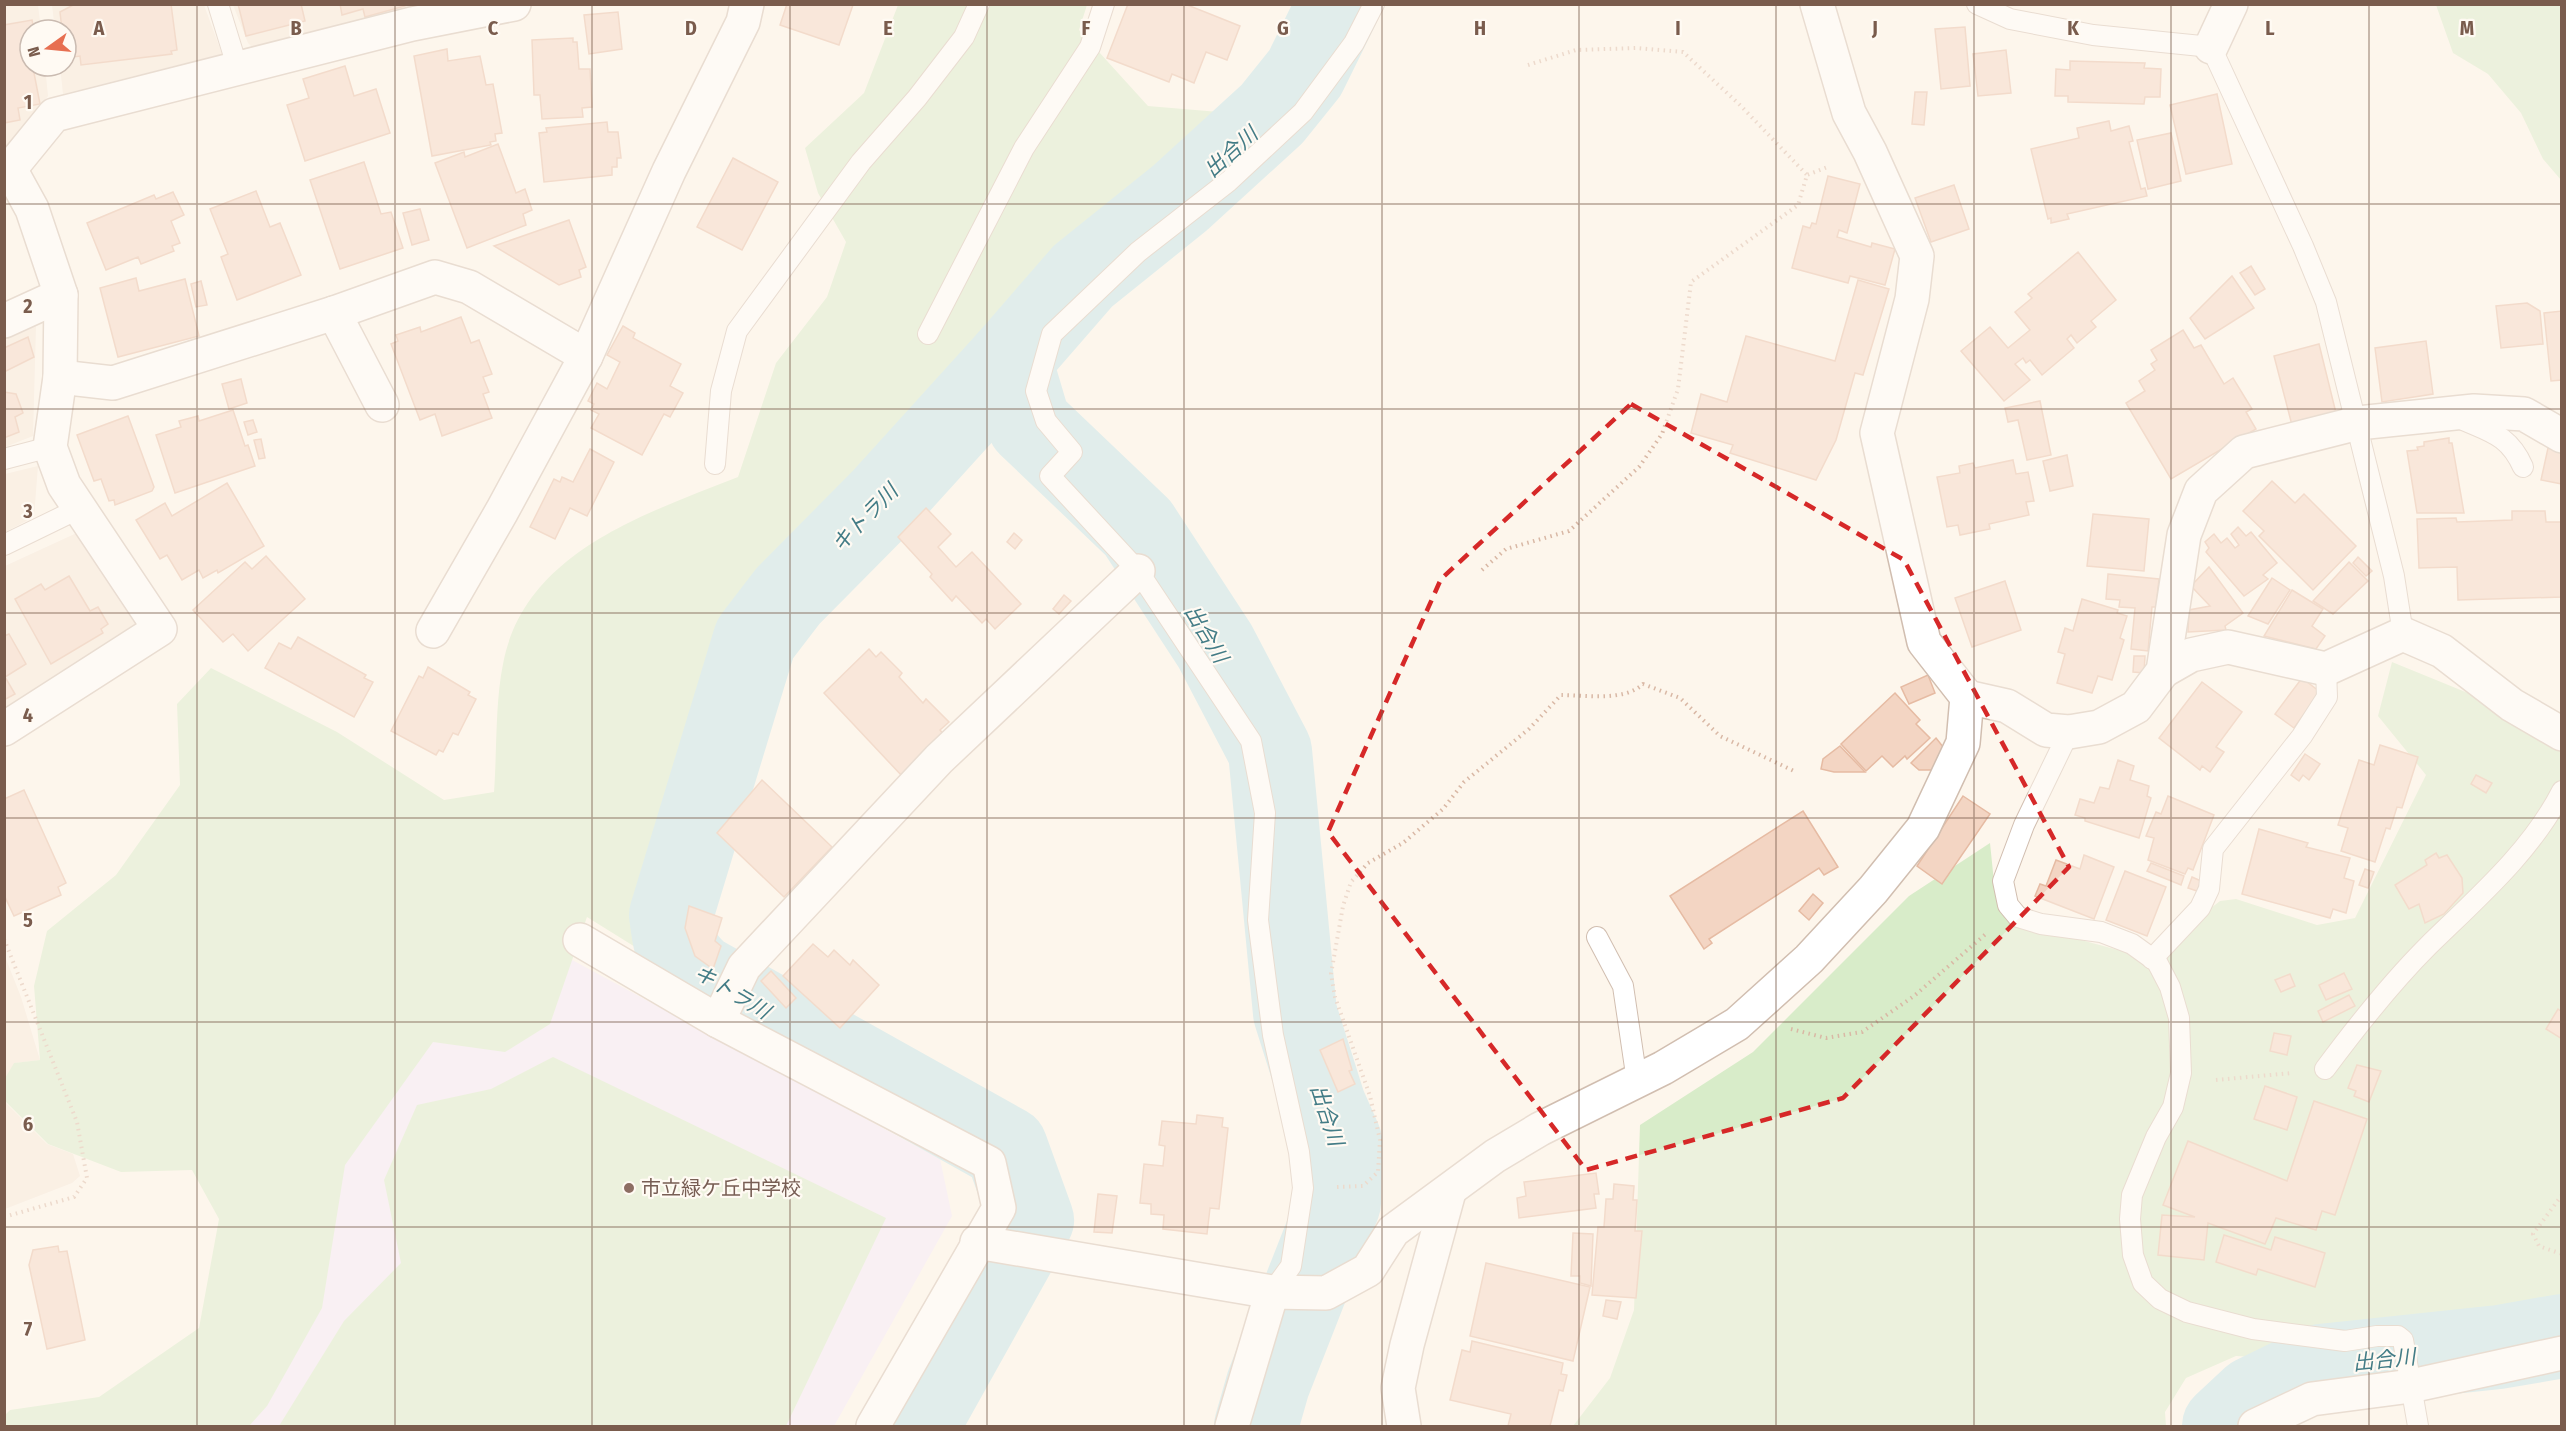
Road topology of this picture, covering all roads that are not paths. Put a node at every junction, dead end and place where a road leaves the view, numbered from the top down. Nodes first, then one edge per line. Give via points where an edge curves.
1 (218, 4) edge
2 (514, 4) edge
3 (747, 4) edge
4 (979, 4) edge
5 (1104, 4) edge
6 (1374, 4) edge
7 (1817, 4) edge
8 (1977, 4) edge
9 (2231, 4) edge
10 (2211, 47) junction
11 (237, 66) junction
12 (7, 168) edge
13 (61, 295) junction
14 (334, 313) junction
15 (4, 321) edge
16 (928, 334) dead end
17 (586, 356) junction
18 (60, 377) junction
19 (382, 405) dead end
20 (2449, 413) junction
21 (2358, 423) junction
22 (2562, 436) edge
23 (50, 447) junction
24 (4, 459) edge
25 (715, 464) dead end
26 (2523, 467) dead end
27 (80, 508) junction
28 (4, 545) edge
29 (1138, 571) junction
30 (433, 631) dead end
31 (2403, 634) junction
32 (2326, 669) junction
33 (2163, 671) junction
34 (1967, 698) junction
35 (4, 729) edge
36 (2069, 732) junction
37 (2562, 734) edge
38 (2562, 790) edge
39 (1597, 937) dead end
40 (580, 940) dead end
41 (2152, 959) junction
42 (718, 1021) junction
43 (2325, 1069) road end
44 (1637, 1081) junction
45 (1449, 1192) junction
46 (976, 1242) junction
47 (1272, 1292) junction
48 (2562, 1353) edge
49 (2411, 1386) junction
50 (873, 1426) edge
51 (1232, 1426) edge
52 (1404, 1426) edge
53 (2255, 1426) edge
54 (2418, 1426) edge

1 - 11 lane
2 - 11 street
3 - 17 street via 743,22 669,171
4 - 25 lane via 964,37 861,162 737,331 721,391
5 - 16 lane via 1090,47 1024,148
6 - 29 lane via 1354,43 1303,112 1229,181 1138,252 1052,334 1036,391 1046,421 1072,452 1050,476
7 - 34 street via 1849,113 1917,256 1912,299 1877,433 1924,642
8 - 10 lane via 2010,20
9 - 10 street
10 - 21 lane via 2326,302
11 - 12 street via 54,115
12 - 13 street via 32,209
13 - 15 street
13 - 18 street
14 - 17 street via 435,277 469,287
14 - 18 street via 113,383
14 - 19 street
17 - 30 street
18 - 23 street
20 - 21 street
20 - 22 street via 2524,414
20 - 26 lane via 2504,438 2515,449
21 - 31 lane via 2394,576
21 - 33 street via 2244,452 2201,491 2184,535
23 - 24 lane
23 - 27 street via 64,485
27 - 28 lane
27 - 35 street via 160,629
29 - 42 street via 939,759 752,958
29 - 47 lane via 1251,741 1265,813 1258,920 1273,1035 1299,1152 1303,1188 1291,1266
31 - 32 street
31 - 37 street via 2442,651 2512,705
32 - 33 street via 2228,647 2191,655
32 - 41 lane via 2327,697 2302,736 2213,849 2210,889 2200,908
33 - 36 street via 2136,707 2099,727
34 - 36 street via 2007,706 2046,730
34 - 44 street via 1963,743 1923,828 1873,890 1809,959 1747,1015
36 - 41 lane via 2024,825 2003,881 2008,905 2018,916 2041,924 2101,932 2132,944
38 - 43 lane via 2512,860 2369,1011
39 - 44 lane via 1623,986
40 - 42 street
41 - 49 lane via 2169,987 2179,1018 2181,1073 2173,1107 2132,1195 2133,1255 2143,1283 2160,1299 2187,1312 2253,1329 2345,1341 2398,1336 2403,1340
42 - 46 street via 989,1164 999,1208
44 - 45 street via 1540,1129 1495,1156
45 - 47 street via 1394,1231 1368,1270 1326,1293
45 - 52 street via 1398,1388
46 - 47 street
46 - 50 street
47 - 51 street
48 - 49 street
49 - 53 street via 2312,1399
49 - 54 lane

